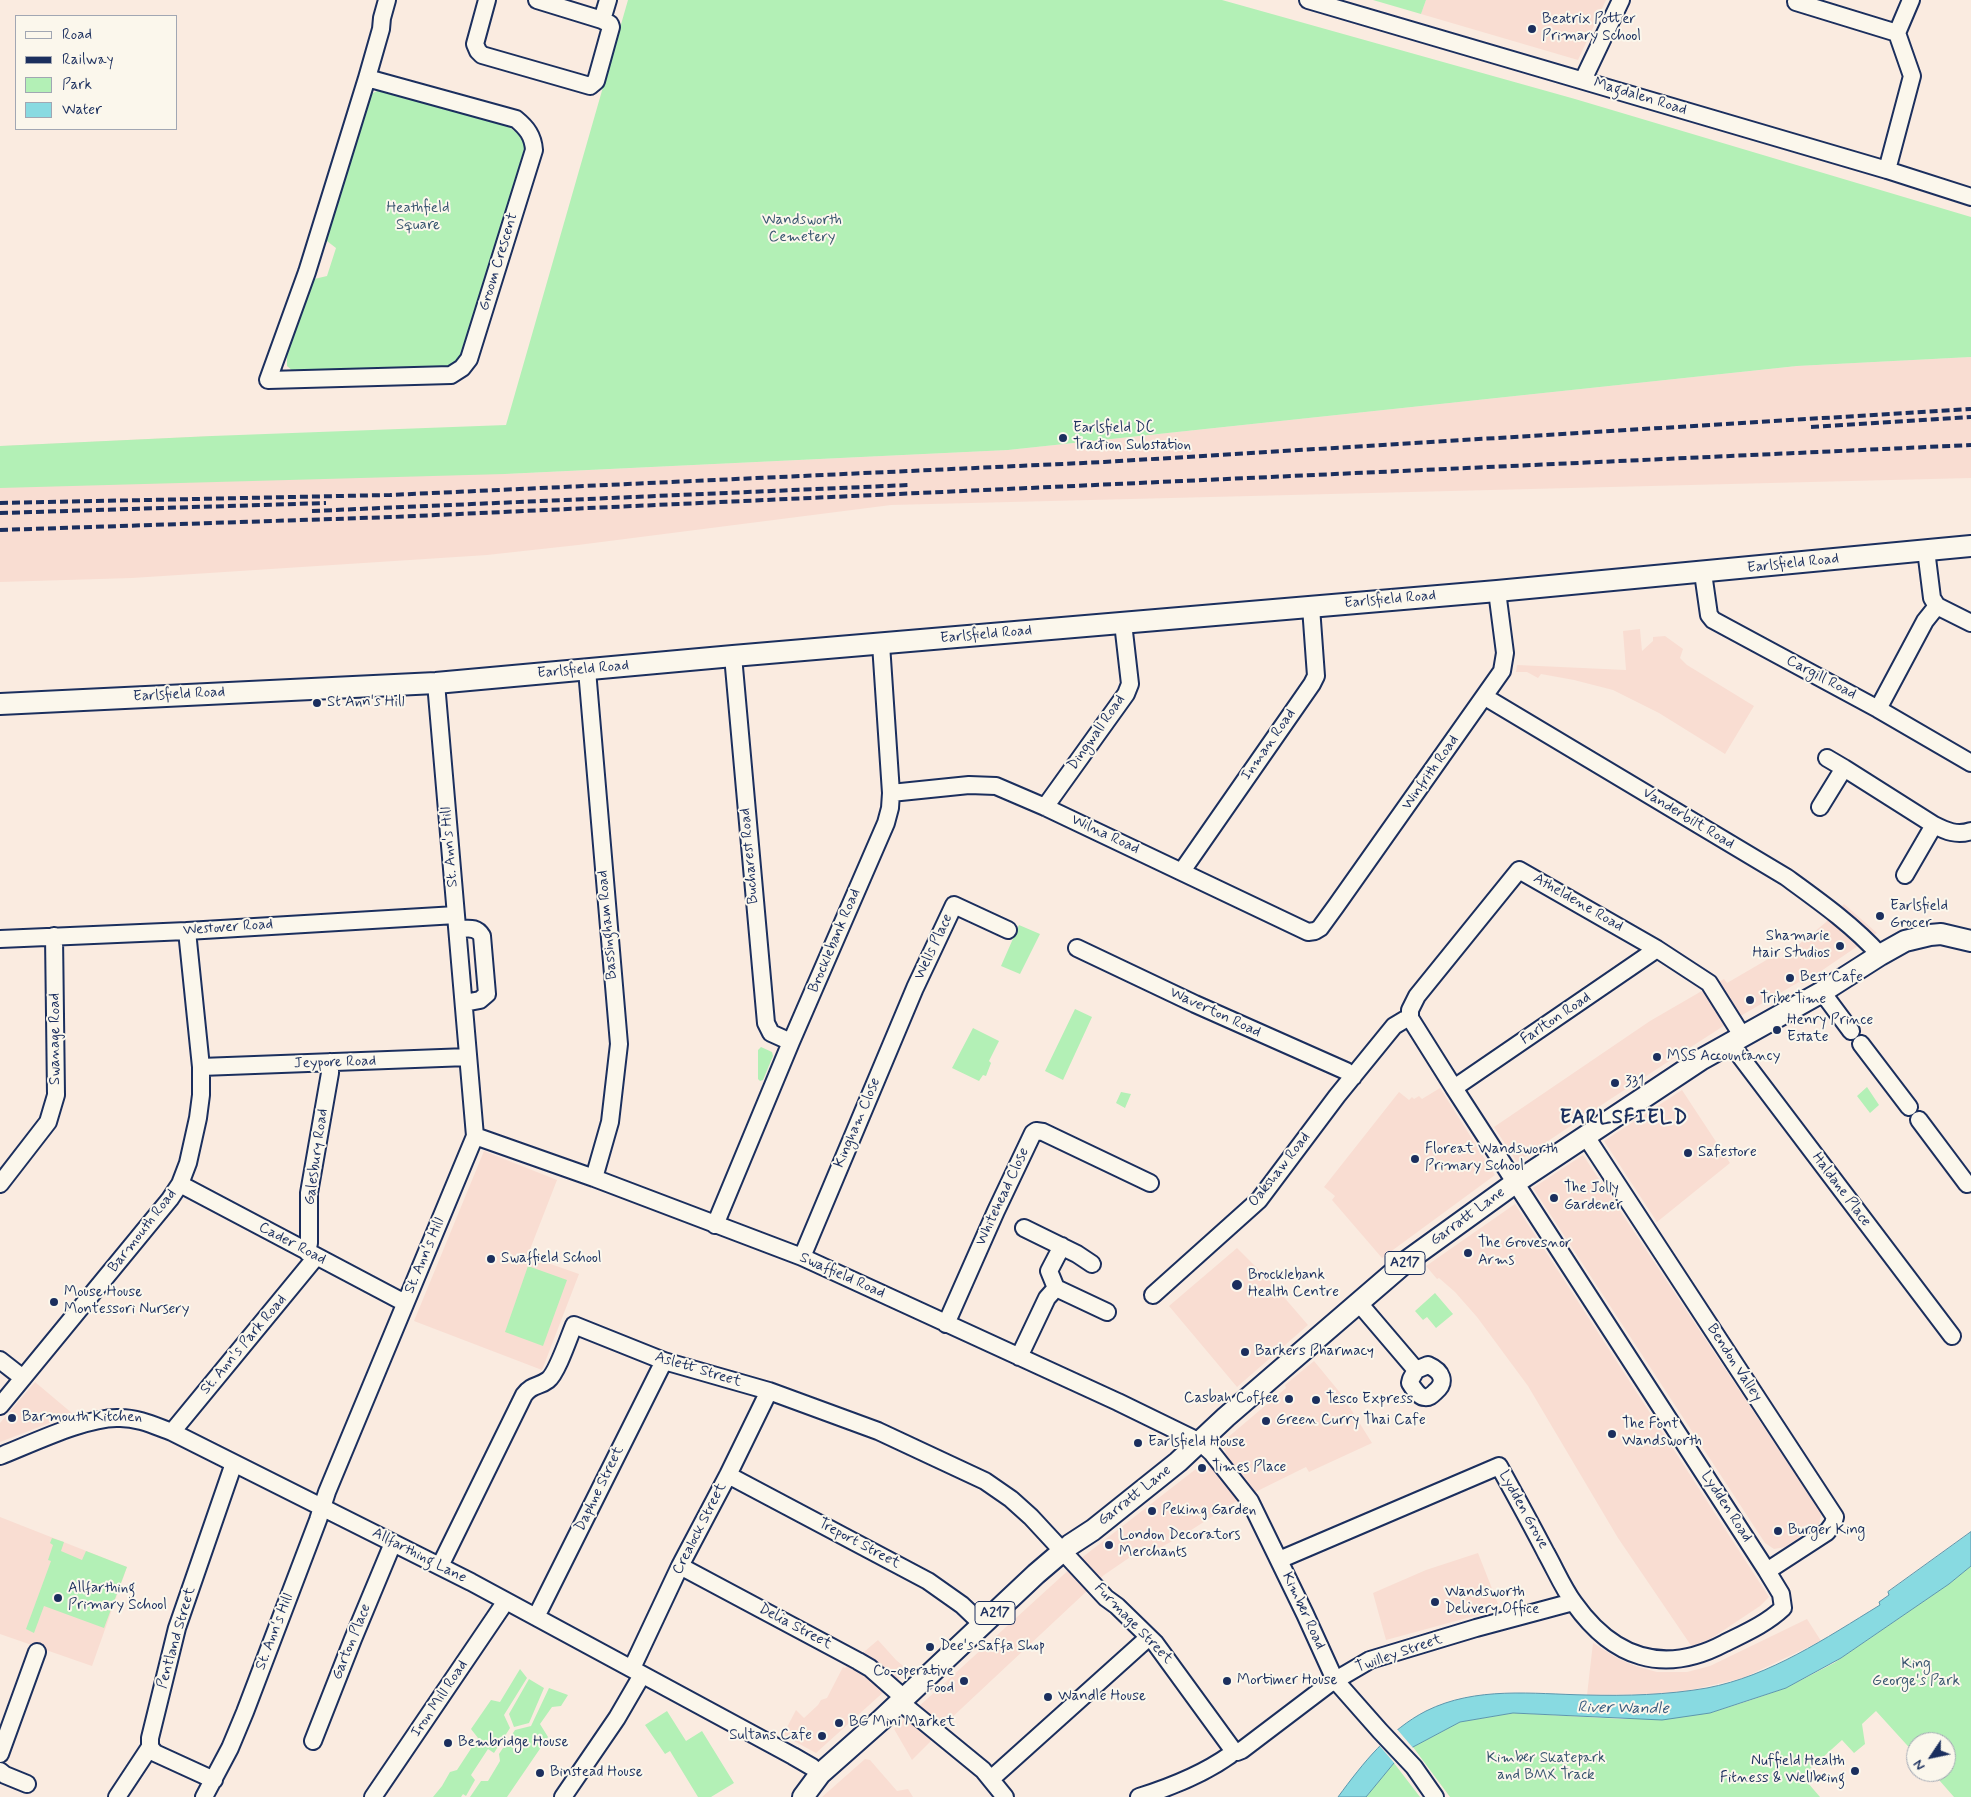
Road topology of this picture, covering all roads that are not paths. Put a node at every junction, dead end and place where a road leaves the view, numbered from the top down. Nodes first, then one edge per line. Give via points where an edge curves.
1 (387, 0) edge
2 (487, 0) edge
3 (537, 0) edge
4 (608, 0) edge
5 (1308, 0) edge
6 (1621, 0) edge
7 (1911, 0) edge
8 (1794, 1) edge
9 (602, 20) junction
10 (1897, 34) junction
11 (367, 78) junction
12 (1583, 80) junction
13 (1886, 170) junction
14 (1971, 197) edge
15 (1971, 546) edge
16 (1926, 550) junction
17 (1703, 572) junction
18 (1497, 592) junction
19 (1937, 606) junction
20 (1311, 607) junction
21 (1124, 623) junction
22 (1971, 623) edge
23 (881, 644) junction
24 (733, 656) junction
25 (587, 670) junction
26 (436, 683) junction
27 (1485, 697) junction
28 (0, 704) edge
29 (1878, 709) junction
30 (1827, 758) dead end
31 (1971, 763) edge
32 (1844, 768) junction
33 (891, 793) junction
34 (1045, 807) junction
35 (1820, 807) dead end
36 (1934, 824) junction
37 (1971, 831) edge
38 (1182, 871) junction
39 (1905, 875) dead end
40 (457, 922) junction
41 (1008, 930) dead end
42 (186, 931) junction
43 (1308, 932) joint
44 (54, 936) junction
45 (0, 939) edge
46 (1971, 941) edge
47 (1077, 948) dead end
48 (1657, 949) junction
49 (1880, 955) junction
50 (915, 988) joint
51 (1822, 992) junction
52 (464, 1003) junction
53 (1410, 1018) junction
54 (1851, 1031) dead end
55 (1737, 1040) junction
56 (791, 1042) junction
57 (1861, 1044) dead end
58 (468, 1057) junction
59 (330, 1062) junction
60 (201, 1067) junction
61 (1353, 1077) junction
62 (1454, 1088) junction
63 (1585, 1135) junction
64 (474, 1136) junction
65 (594, 1178) junction
66 (1150, 1183) dead end
67 (1515, 1183) junction
68 (0, 1184) edge
69 (180, 1184) junction
70 (1967, 1184) dead end
71 (715, 1225) junction
72 (1024, 1228) dead end
73 (1062, 1246) junction
74 (312, 1255) junction
75 (802, 1257) junction
76 (1092, 1264) dead end
77 (1056, 1288) junction
78 (1153, 1295) dead end
79 (1358, 1302) junction
80 (405, 1303) junction
81 (1107, 1312) dead end
82 (946, 1324) junction
83 (1952, 1336) dead end
84 (1019, 1357) junction
85 (0, 1360) edge
86 (664, 1361) junction
87 (1416, 1370) dead end
88 (22, 1378) junction
89 (769, 1391) junction
90 (0, 1406) edge
91 (172, 1432) junction
92 (1200, 1442) junction
93 (0, 1456) edge
94 (234, 1463) junction
95 (728, 1475) junction
96 (322, 1507) junction
97 (393, 1543) junction
98 (1063, 1551) junction
99 (1279, 1560) junction
100 (440, 1566) junction
101 (680, 1566) junction
102 (1767, 1571) junction
103 (506, 1601) junction
104 (1573, 1602) junction
105 (536, 1617) junction
106 (983, 1625) junction
107 (1149, 1637) junction
108 (37, 1652) dead end
109 (1646, 1657) joint
110 (637, 1672) junction
111 (1336, 1680) junction
112 (902, 1700) junction
113 (313, 1741) dead end
114 (150, 1747) junction
115 (1233, 1750) junction
116 (0, 1754) edge
117 (0, 1771) edge
118 (820, 1774) junction
119 (991, 1779) junction
120 (214, 1780) junction
121 (27, 1784) dead end
122 (571, 1794) edge
123 (117, 1797) edge
124 (204, 1797) edge
125 (374, 1797) edge
126 (802, 1797) edge
127 (1005, 1797) edge
128 (1139, 1797) edge
129 (1435, 1797) edge

1 - 11 street
2 - 9 street via 475,44 482,55 590,86 596,81 611,27
3 - 9 street
4 - 9 street
5 - 12 street, Magdalen Road
6 - 12 street
7 - 10 street
8 - 10 street
10 - 13 street via 1912,76
11 - 11 street, Groom Crescent via 516,119 533,139 534,150 468,359 462,368 451,374 268,380 296,306
12 - 13 street, Magdalen Road
13 - 14 street, Magdalen Road
15 - 16 main road, Earlsfield Road
16 - 17 main road, Earlsfield Road
16 - 19 street via 1932,598
17 - 18 main road, Earlsfield Road
17 - 29 street, Cargill Road via 1709,615 1713,620
18 - 20 main road, Earlsfield Road
18 - 27 street, Winfrith Road via 1505,653 1502,671
19 - 22 street
19 - 29 street via 1925,621
20 - 21 main road, Earlsfield Road
20 - 38 street, Inman Road via 1316,676
21 - 23 main road, Earlsfield Road
21 - 34 street, Dingwall Road via 1130,684 1126,694
23 - 24 main road, Earlsfield Road
23 - 33 street, Brocklebank Road
24 - 25 main road, Earlsfield Road
24 - 56 street, Bucharest Road via 766,1023 771,1033
25 - 26 main road, Earlsfield Road
25 - 65 street, Bassingham Road via 619,1044 610,1122
26 - 28 main road, Earlsfield Road
26 - 40 street, St. Ann's Hill
27 - 43 street, Winfrith Road via 1320,928
27 - 49 street, Vanderbilt Road via 1786,877 1820,901
29 - 31 street, Cargill Road
30 - 32 street
32 - 35 street
32 - 36 street
33 - 34 street, Wilna Road via 969,785 996,786
33 - 56 street, Brocklebank Road via 886,823
34 - 38 street, Wilna Road
36 - 37 street via 1946,831
36 - 39 street
38 - 43 street, Wilna Road
40 - 42 street, Westover Road
40 - 52 street, St. Ann's Hill
40 - 52 street, Westover Road via 479,931 484,955 487,994 480,1000
41 - 50 street, Wells Place via 954,905
42 - 44 street, Westover Road
42 - 60 street, Barmouth Road
44 - 45 street, Westover Road
44 - 68 street, Swanage Road via 56,1095 48,1122
46 - 49 main road, Garratt Lane / A217 via 1930,935 1905,941
47 - 61 street, Waverton Road
48 - 53 street, Atheldene Road via 1519,870 1417,996
48 - 55 street, Atheldene Road via 1709,983
48 - 62 street, Farlton Road
49 - 51 main road, Garratt Lane / A217
50 - 75 street, Kingham Close
51 - 54 street
51 - 55 main road, Garratt Lane / A217
52 - 58 street, St. Ann's Hill
53 - 61 street via 1394,1026
53 - 62 street
55 - 63 main road, Garratt Lane / A217
55 - 83 street, Haldane Place
56 - 71 street, Brocklebank Road
57 - 70 street
58 - 59 street, Jeypore Road
58 - 64 street, St. Ann's Hill
59 - 60 street, Jeypore Road
59 - 74 street, Galesbury Road via 309,1193
60 - 69 street, Barmouth Road via 198,1118
61 - 78 street, Oakshaw Road via 1259,1200
62 - 67 street
63 - 67 main road, Garratt Lane / A217
63 - 102 street, Bendon Valley via 1835,1517 1827,1532
64 - 65 street, Swaffield Road
64 - 80 street, St. Ann's Hill
65 - 71 street, Swaffield Road
66 - 82 street, Whitehead Close via 1043,1132 1034,1132
67 - 79 main road, Garratt Lane / A217 via 1407,1261
67 - 102 street, Lydden Road
69 - 74 street, Cader Road
69 - 88 street, Barmouth Road
71 - 75 street, Swaffield Road
72 - 73 street
73 - 76 street
73 - 77 street via 1049,1271
74 - 80 street, Cader Road
74 - 91 street, St. Ann's Park Road
75 - 82 street, Swaffield Road
77 - 81 street
77 - 84 street via 1047,1298
79 - 87 street
79 - 92 main road, Garratt Lane / A217
80 - 96 street, St. Ann's Hill
82 - 84 street, Swaffield Road
84 - 92 street, Swaffield Road
85 - 88 street
86 - 89 street, Aslett Street
86 - 100 street, Aslett Street via 574,1325 553,1374 547,1381 530,1387 524,1395
86 - 105 street, Daphne Street
88 - 90 street, Barmouth Road
89 - 95 street, Crealock Street
89 - 98 street, Aslett Street via 878,1431 985,1481 1011,1499
91 - 93 street, Allfarthing Lane via 140,1420 104,1418
91 - 94 street, Allfarthing Lane
92 - 98 main road, Garratt Lane / A217
92 - 99 street, Kimber Road via 1246,1496
94 - 96 street, Allfarthing Lane
94 - 114 street, Pentland Street via 177,1628
95 - 101 street, Crealock Street
95 - 106 street, Treport Street via 928,1581
96 - 97 street, Allfarthing Lane
96 - 120 street, St. Ann's Hill via 245,1712
97 - 100 street, Allfarthing Lane
97 - 113 street, Garton Place
98 - 106 main road, Garratt Lane / A217
98 - 107 street, Furmage Street via 1103,1596
99 - 104 street, Lydden Grove via 1499,1466
99 - 111 street, Kimber Road
100 - 103 street, Allfarthing Lane
101 - 110 street, Crealock Street
101 - 112 street, Delia Street via 870,1668
102 - 109 street, Lydden Road via 1781,1594 1783,1608 1772,1618 1708,1652 1688,1658 1662,1660
103 - 105 street, Allfarthing Lane
103 - 125 street, Iron Mill Road
104 - 109 street, Lydden Grove via 1613,1644
104 - 111 street, Twilley Street via 1370,1660
105 - 110 street, Allfarthing Lane
106 - 112 main road, Garratt Lane / A217
107 - 115 street, Furmage Street
107 - 119 street
108 - 116 street
110 - 118 street, Allfarthing Lane via 793,1756
110 - 122 street, Crealock Street via 617,1718
111 - 115 street, Twilley Street via 1242,1750
111 - 129 street, Kimber Road
112 - 118 main road, Garratt Lane / A217
112 - 119 street
114 - 120 street via 160,1756
114 - 123 street
115 - 128 street, Twilley Street via 1204,1772
117 - 121 street
118 - 126 main road, Garratt Lane / A217
119 - 127 street
120 - 124 street, St. Ann's Hill

